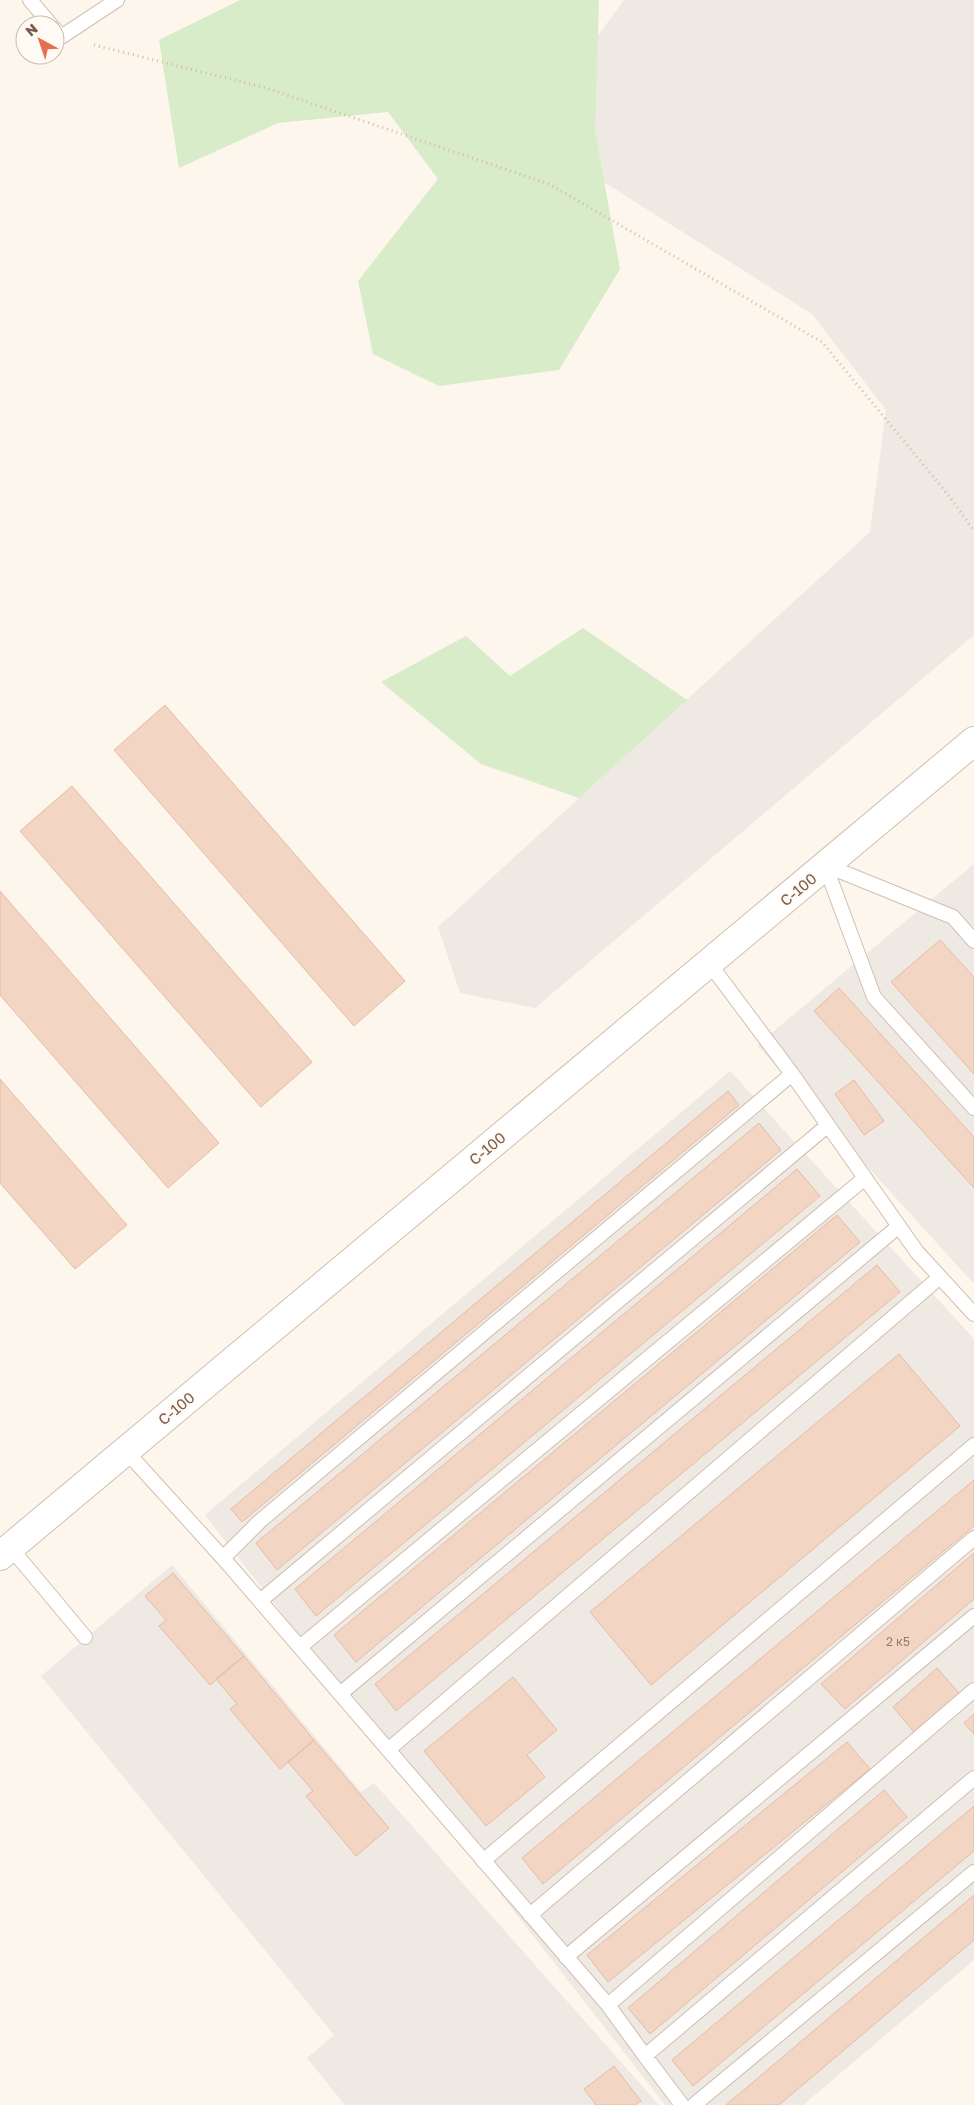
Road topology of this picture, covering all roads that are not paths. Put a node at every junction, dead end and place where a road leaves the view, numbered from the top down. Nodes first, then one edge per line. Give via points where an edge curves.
1 (30, 0) edge
2 (117, 0) edge
3 (43, 15) edge
4 (65, 29) edge
5 (974, 741) edge
6 (825, 865) junction
7 (974, 941) edge
8 (709, 963) junction
9 (792, 1074) junction
10 (974, 1108) edge
11 (827, 1126) junction
12 (865, 1178) junction
13 (899, 1226) junction
14 (940, 1277) junction
15 (974, 1314) edge
16 (974, 1445) edge
17 (125, 1450) junction
18 (974, 1538) edge
19 (5, 1551) edge
20 (223, 1558) junction
21 (260, 1601) junction
22 (974, 1616) edge
23 (86, 1637) dead end
24 (300, 1647) junction
25 (974, 1690) edge
26 (340, 1694) junction
27 (388, 1750) junction
28 (974, 1778) edge
29 (484, 1861) junction
30 (974, 1872) edge
31 (530, 1915) junction
32 (566, 1957) junction
33 (608, 2005) junction
34 (645, 2056) junction
35 (682, 2105) edge
36 (694, 2105) edge

1 - 3 lane
2 - 4 lane
5 - 6 street, С-100
6 - 7 lane via 953,917
6 - 8 street, С-100
6 - 10 lane via 874,997
8 - 9 lane
8 - 17 street, С-100
9 - 11 lane
9 - 20 lane via 260,1521
11 - 12 lane
11 - 21 lane
12 - 13 lane
12 - 24 lane
13 - 14 lane
13 - 26 lane
14 - 15 lane
14 - 27 lane
16 - 29 lane
17 - 19 street, С-100
17 - 20 lane
18 - 31 lane
19 - 23 lane
20 - 21 lane
21 - 24 lane
22 - 32 lane
24 - 26 lane
25 - 33 lane
26 - 27 lane
27 - 29 lane
28 - 34 lane
29 - 31 lane
30 - 36 lane
31 - 32 lane
32 - 33 lane
33 - 34 lane
34 - 35 lane

